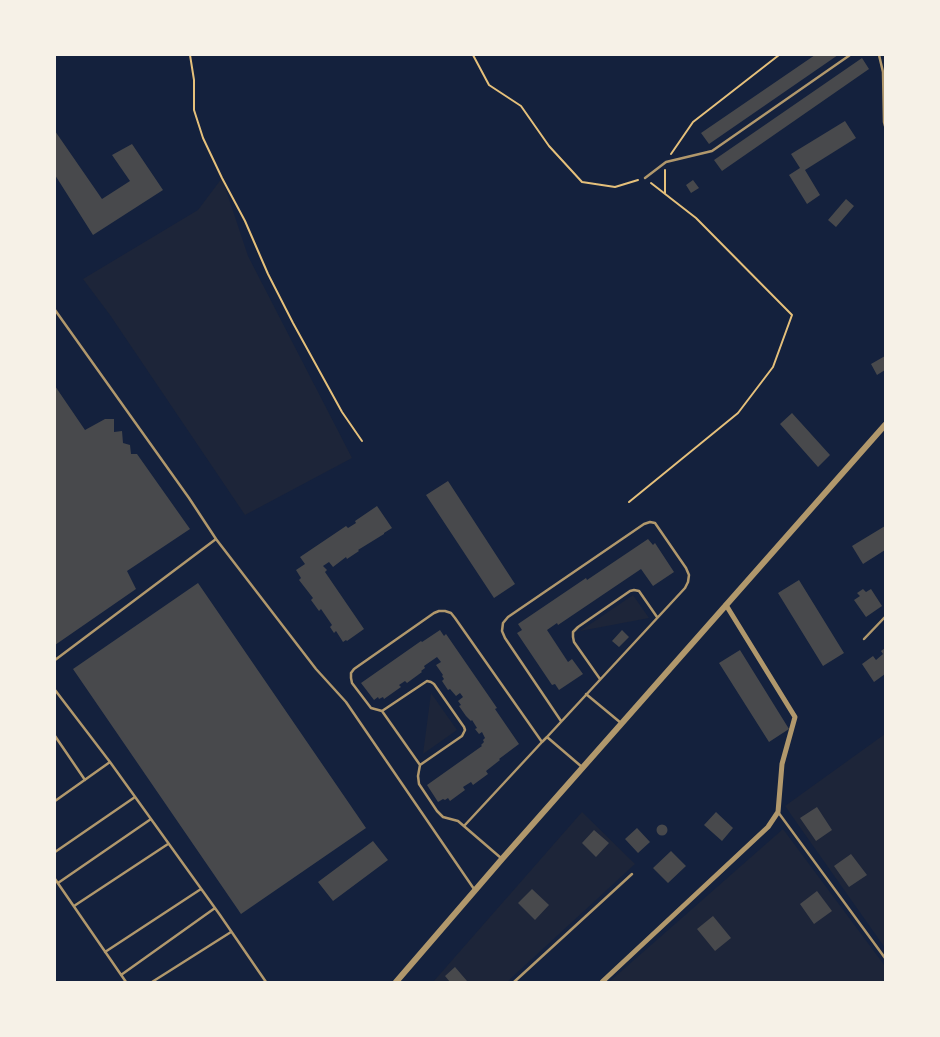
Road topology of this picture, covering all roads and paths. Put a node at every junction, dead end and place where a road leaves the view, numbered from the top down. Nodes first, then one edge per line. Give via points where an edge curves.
1 (190, 55) edge
2 (473, 55) edge
3 (778, 55) edge
4 (850, 55) edge
5 (879, 55) edge
6 (885, 126) edge
7 (666, 162) junction
8 (645, 178) junction
9 (665, 193) junction
10 (55, 310) edge
11 (885, 426) edge
12 (362, 441) dead end
13 (629, 502) dead end
14 (216, 540) junction
15 (726, 605) junction
16 (885, 617) edge
17 (657, 618) junction
18 (864, 639) dead end
19 (55, 660) edge
20 (600, 680) junction
21 (55, 690) edge
22 (586, 694) junction
23 (382, 711) junction
24 (561, 721) junction
25 (621, 724) junction
26 (55, 736) edge
27 (547, 737) junction
28 (542, 742) junction
29 (110, 762) junction
30 (420, 765) junction
31 (582, 767) junction
32 (85, 780) junction
33 (136, 798) junction
34 (55, 801) edge
35 (778, 812) junction
36 (151, 819) junction
37 (464, 826) junction
38 (169, 844) junction
39 (55, 852) edge
40 (502, 859) junction
41 (632, 874) dead end
42 (55, 878) edge
43 (58, 883) junction
44 (201, 889) junction
45 (475, 890) junction
46 (74, 906) junction
47 (215, 908) junction
48 (231, 932) junction
49 (105, 952) junction
50 (885, 958) edge
51 (121, 975) junction
52 (126, 982) edge
53 (152, 982) edge
54 (266, 982) edge
55 (396, 982) edge
56 (514, 982) edge
57 (602, 982) edge

1 - 12 path via 194,110 203,138 293,323 342,412
2 - 8 path via 489,85 521,106 549,146 582,182 615,187
3 - 7 path via 693,122
4 - 7 lane via 712,151
5 - 6 lane via 883,72
7 - 8 lane
7 - 9 path
8 - 9 path
9 - 13 path via 696,218 792,316 773,366 738,413
10 - 14 lane
11 - 15 street
14 - 19 lane
14 - 45 lane via 316,670 346,702
15 - 25 street
15 - 35 street via 795,717 782,764
16 - 18 lane
17 - 20 lane
17 - 20 lane via 639,591 634,590 578,626 573,632 574,642
17 - 24 lane via 685,588 689,575 658,527 650,522 503,622 502,631 506,638
20 - 22 lane
21 - 29 lane
22 - 24 lane
22 - 25 lane
23 - 28 lane via 367,704 352,682 351,672 434,613 445,611 455,618
23 - 30 lane
23 - 30 lane via 424,682 434,684 465,730 462,736
24 - 27 lane
25 - 31 street
26 - 32 lane
27 - 28 lane
27 - 31 lane
28 - 37 lane
29 - 32 lane
29 - 33 lane
30 - 37 lane via 419,784 437,812
31 - 40 street
32 - 34 lane
33 - 36 lane
33 - 39 lane
35 - 50 lane
35 - 57 street via 768,827
36 - 38 lane
36 - 43 lane
37 - 40 lane
38 - 44 lane
38 - 46 lane
40 - 45 street
41 - 56 lane
42 - 43 lane
43 - 46 lane
44 - 47 lane
44 - 49 lane
45 - 55 street
46 - 49 lane
47 - 48 lane
47 - 51 lane
48 - 53 lane
48 - 54 lane
49 - 51 lane
51 - 52 lane

